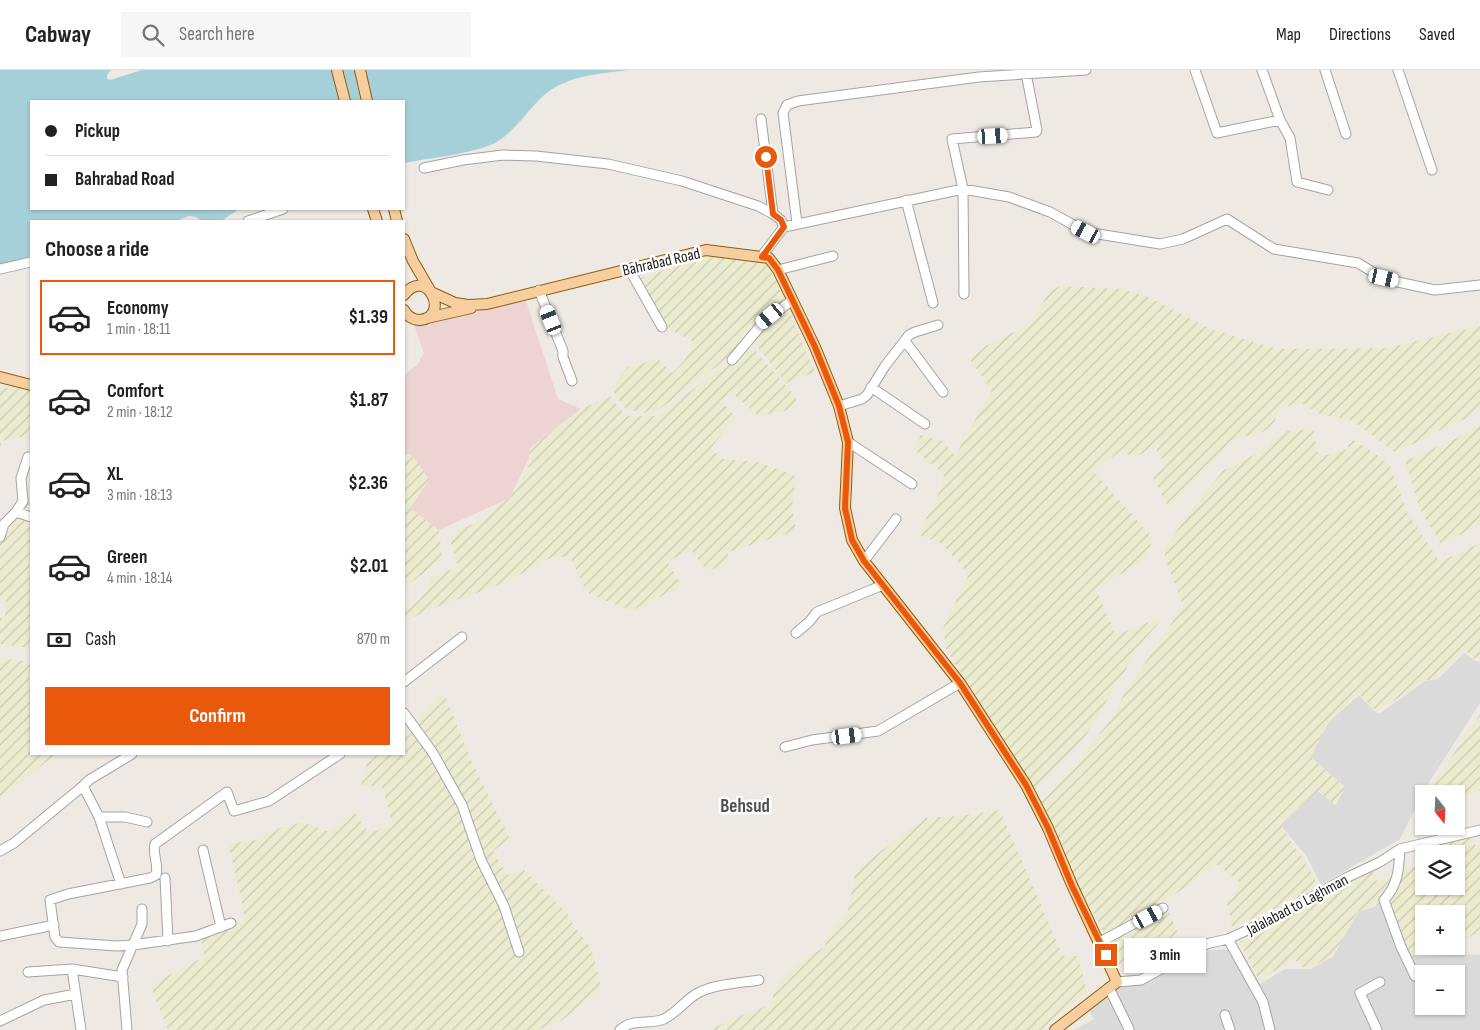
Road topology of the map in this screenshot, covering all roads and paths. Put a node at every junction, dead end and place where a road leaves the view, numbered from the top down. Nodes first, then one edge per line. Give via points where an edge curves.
1 (337, 70) edge
2 (360, 70) edge
3 (1086, 70) edge
4 (1195, 70) edge
5 (1262, 70) edge
6 (1325, 70) edge
7 (1398, 70) edge
8 (1026, 73) junction
9 (345, 100) edge
10 (367, 100) edge
11 (762, 119) dead end
12 (1280, 120) junction
13 (1346, 134) dead end
14 (424, 168) dead end
15 (1432, 170) dead end
16 (963, 188) junction
17 (1328, 190) dead end
18 (906, 200) junction
19 (280, 210) edge
20 (773, 214) junction
21 (251, 220) edge
22 (797, 222) junction
23 (784, 227) junction
24 (405, 241) edge
25 (833, 256) dead end
26 (762, 257) junction
27 (30, 262) edge
28 (0, 269) edge
29 (629, 269) junction
30 (778, 270) junction
31 (1480, 285) edge
32 (539, 290) junction
33 (431, 292) junction
34 (405, 294) edge
35 (964, 294) dead end
36 (792, 300) junction
37 (933, 302) dead end
38 (487, 304) junction
39 (405, 311) edge
40 (423, 319) junction
41 (405, 325) edge
42 (938, 325) dead end
43 (662, 327) dead end
44 (905, 341) junction
45 (732, 360) dead end
46 (0, 377) edge
47 (572, 381) dead end
48 (30, 385) edge
49 (871, 387) junction
50 (943, 392) dead end
51 (839, 406) junction
52 (925, 424) dead end
53 (848, 442) junction
54 (30, 457) edge
55 (912, 484) dead end
56 (16, 512) junction
57 (30, 517) edge
58 (896, 519) dead end
59 (0, 537) edge
60 (864, 561) junction
61 (883, 585) junction
62 (796, 633) dead end
63 (462, 637) dead end
64 (405, 681) edge
65 (960, 683) junction
66 (405, 714) edge
67 (785, 747) dead end
68 (130, 755) edge
69 (338, 755) edge
70 (83, 786) junction
71 (99, 816) junction
72 (147, 822) dead end
73 (1480, 830) edge
74 (1400, 849) junction
75 (203, 850) dead end
76 (0, 851) edge
77 (165, 878) dead end
78 (121, 884) junction
79 (1164, 908) dead end
80 (142, 909) dead end
81 (231, 923) dead end
82 (54, 925) junction
83 (220, 927) junction
84 (0, 936) edge
85 (1228, 939) junction
86 (168, 940) junction
87 (1100, 942) junction
88 (133, 945) junction
89 (519, 952) dead end
90 (72, 969) junction
91 (28, 972) dead end
92 (1415, 976) dead end
93 (123, 977) junction
94 (759, 980) dead end
95 (1380, 982) dead end
96 (1113, 985) junction
97 (76, 994) junction
98 (1225, 1015) dead end
99 (0, 1021) edge
100 (1129, 1029) dead end
101 (81, 1030) edge
102 (127, 1030) edge
103 (620, 1030) edge
104 (1055, 1030) edge
105 (1230, 1030) edge
106 (1270, 1030) edge
107 (1377, 1030) edge

1 - 9 main road
2 - 10 main road
3 - 8 street
4 - 12 street via 1217,132
5 - 12 street
6 - 13 street
7 - 15 street
8 - 16 street via 1036,132 952,139
8 - 22 street via 978,76 787,105 783,113
11 - 20 street
12 - 17 street via 1290,138 1297,182
14 - 20 street via 503,155 608,164 682,180
16 - 18 street
16 - 31 street via 1009,197 1050,212 1086,232 1160,244 1183,240 1226,219 1274,250 1358,263 1384,278 1435,290
16 - 35 street
18 - 22 street via 830,218
18 - 37 street
19 - 21 street
20 - 23 street
22 - 23 street
23 - 26 street
24 - 33 main road
25 - 30 street
26 - 29 main road, Bahrabad Road via 706,250
26 - 30 main road via 769,258
27 - 28 street
29 - 32 main road, Bahrabad Road
29 - 43 street
30 - 36 main road
32 - 38 main road, Bahrabad Road
32 - 47 street
33 - 34 main road, Bahrabad Road via 418,286
33 - 38 main road, Bahrabad Road via 455,303
33 - 40 main road via 435,306
36 - 45 street via 762,324
36 - 51 main road
38 - 40 main road
39 - 40 main road via 409,317
40 - 41 main road
42 - 44 street via 915,332
44 - 49 street
44 - 50 street
46 - 48 main road
49 - 51 street via 862,399
49 - 52 street
51 - 53 main road
53 - 55 street
53 - 60 main road via 845,508 852,540
54 - 56 street via 21,478 23,501
56 - 57 street
56 - 59 street via 4,524
58 - 60 street
60 - 61 main road
61 - 62 street via 817,612
61 - 65 main road
63 - 64 street
65 - 67 street via 878,731
65 - 87 main road via 1033,796
66 - 89 street via 433,753 462,805 481,860 504,906
68 - 70 street
69 - 78 street via 269,801 234,811 227,792 155,844 156,874
70 - 71 street
70 - 76 street
71 - 72 street
71 - 78 street
73 - 74 street, Jalalabad to Laghman
74 - 85 street, Jalalabad to Laghman via 1274,918
74 - 92 street via 1399,870 1392,891 1384,900
75 - 83 street
77 - 86 street
78 - 82 street via 50,900
79 - 87 street
80 - 88 street via 142,924
81 - 83 street
82 - 84 street
82 - 88 street via 59,942
83 - 86 street via 196,936
85 - 96 street, Jalalabad to Laghman via 1185,952 1141,980
85 - 106 street via 1263,1002
86 - 88 street
87 - 96 main road
88 - 93 street via 122,970
90 - 91 street
90 - 93 street
90 - 97 street
93 - 102 street
94 - 103 street via 700,991 664,1019 632,1023
95 - 107 street via 1360,993
96 - 100 street
96 - 104 main road
97 - 99 street via 44,1000
97 - 101 street
98 - 105 street

